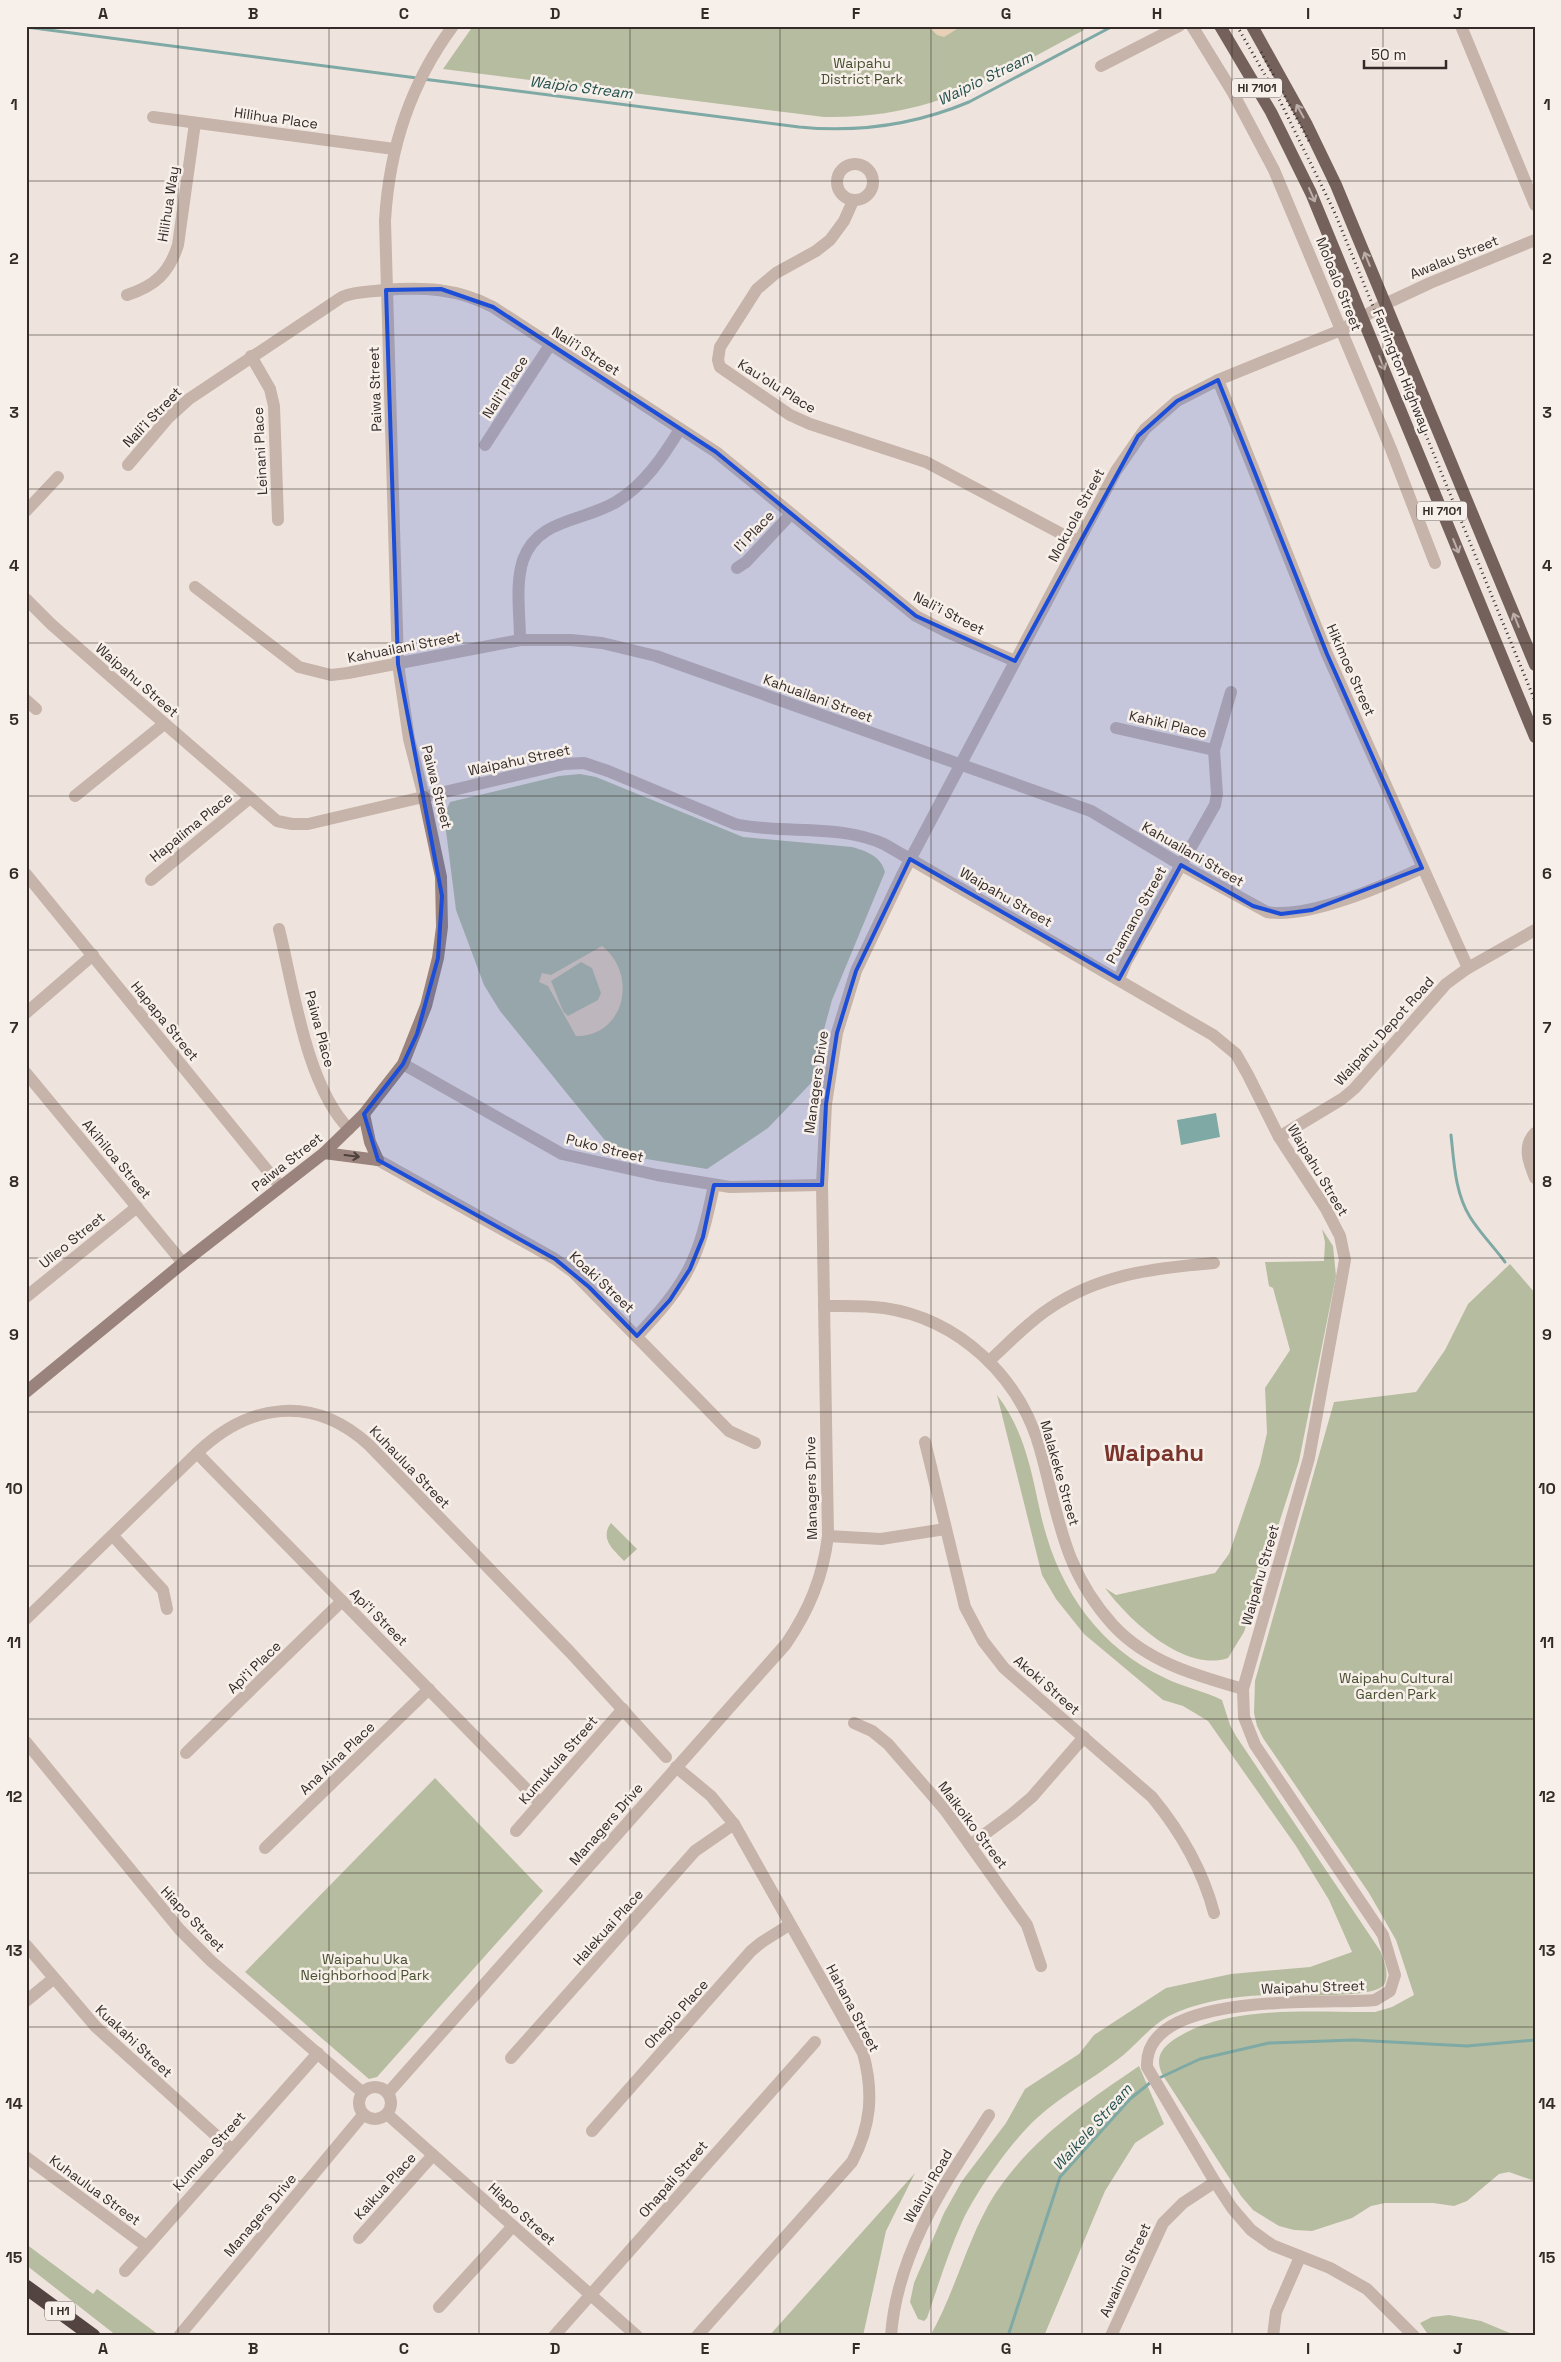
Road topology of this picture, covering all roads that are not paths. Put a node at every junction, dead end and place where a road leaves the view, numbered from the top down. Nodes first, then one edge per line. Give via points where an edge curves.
1 (454, 26) edge
2 (1179, 26) edge
3 (1192, 26) edge
4 (1220, 26) edge
5 (1252, 26) edge
6 (1461, 26) edge
7 (1101, 66) dead end
8 (153, 117) dead end
9 (195, 123) junction
10 (394, 149) junction
11 (853, 200) dead end
12 (1535, 205) edge
13 (1535, 240) edge
14 (386, 290) junction
15 (126, 295) dead end
16 (1385, 304) junction
17 (1364, 318) junction
18 (1341, 330) junction
19 (550, 345) junction
20 (251, 356) junction
21 (1218, 380) junction
22 (680, 429) junction
23 (485, 445) dead end
24 (128, 465) dead end
25 (58, 477) dead end
26 (26, 511) edge
27 (791, 514) junction
28 (278, 520) dead end
29 (1079, 540) junction
30 (1435, 563) dead end
31 (737, 568) dead end
32 (196, 586) dead end
33 (26, 598) edge
34 (520, 640) junction
35 (1015, 661) junction
36 (398, 664) junction
37 (1535, 665) edge
38 (1231, 692) dead end
39 (164, 724) junction
40 (1116, 728) dead end
41 (1535, 737) edge
42 (1214, 750) junction
43 (960, 765) junction
44 (75, 796) dead end
45 (424, 797) junction
46 (250, 798) junction
47 (910, 859) junction
48 (1181, 865) junction
49 (1422, 868) junction
50 (26, 874) edge
51 (151, 880) dead end
52 (279, 929) dead end
53 (1535, 930) edge
54 (93, 956) junction
55 (1468, 968) junction
56 (1118, 979) junction
57 (26, 1013) edge
58 (403, 1064) junction
59 (26, 1074) edge
60 (364, 1114) junction
61 (350, 1130) junction
62 (1535, 1133) edge
63 (1279, 1137) junction
64 (324, 1153) junction
65 (378, 1160) junction
66 (1535, 1178) edge
67 (714, 1185) junction
68 (822, 1185) junction
69 (280, 1186) junction
70 (137, 1207) junction
71 (183, 1263) junction
72 (1214, 1263) dead end
73 (26, 1297) edge
74 (824, 1306) junction
75 (637, 1336) junction
76 (989, 1361) junction
77 (26, 1392) edge
78 (925, 1442) dead end
79 (754, 1443) dead end
80 (197, 1453) junction
81 (945, 1529) junction
82 (113, 1536) junction
83 (828, 1536) junction
84 (342, 1601) junction
85 (168, 1609) dead end
86 (26, 1619) edge
87 (429, 1689) junction
88 (1243, 1689) junction
89 (623, 1709) junction
90 (854, 1723) dead end
91 (1084, 1737) junction
92 (26, 1742) edge
93 (186, 1753) dead end
94 (666, 1757) dead end
95 (676, 1767) junction
96 (540, 1803) junction
97 (734, 1824) junction
98 (516, 1830) dead end
99 (970, 1844) junction
100 (265, 1848) dead end
101 (1214, 1913) dead end
102 (790, 1925) junction
103 (26, 1945) edge
104 (1041, 1966) dead end
105 (53, 1979) junction
106 (26, 2000) edge
107 (815, 2042) dead end
108 (318, 2053) junction
109 (511, 2058) dead end
110 (362, 2092) junction
111 (388, 2093) junction
112 (387, 2114) junction
113 (363, 2115) junction
114 (989, 2115) dead end
115 (592, 2131) dead end
116 (231, 2149) junction
117 (433, 2155) junction
118 (26, 2157) edge
119 (1215, 2182) junction
120 (513, 2226) junction
121 (358, 2238) dead end
122 (146, 2246) junction
123 (1300, 2257) junction
124 (125, 2270) dead end
125 (26, 2287) edge
126 (591, 2295) junction
127 (439, 2306) dead end
128 (93, 2336) edge
129 (179, 2336) edge
130 (554, 2336) edge
131 (637, 2336) edge
132 (697, 2336) edge
133 (891, 2336) edge
134 (1111, 2336) edge
135 (1273, 2336) edge
136 (1414, 2336) edge

1 - 10 street, Paiwa Street via 415,90
2 - 7 street
3 - 18 street, Moloalo Street via 1232,91 1274,170
4 -> 17 main road, Farrington Highway / HI 7101 via 1291,151
16 -> 5 main road, Farrington Highway / HI 7101 via 1308,125
6 - 12 street
8 - 9 street, Hilihua Place
9 - 10 street, Hilihua Place
9 - 15 street, Hilihua Way via 178,245 172,262 151,286
10 - 14 street, Paiwa Street via 386,204
11 - 29 street, Kau'olu Place via 844,221 830,240 776,273 757,289 720,347 720,367 790,415 926,462 1055,531
13 - 16 street, Awalau Street
14 - 19 street, Nali'i Street via 435,289 470,297 492,307
14 - 20 street, Nali'i Street via 342,297
14 - 36 street, Paiwa Street
16 - 17 street, Mokuola Street
37 -> 16 main road, Farrington Highway / HI 7101
17 - 18 street, Mokuola Street
17 -> 41 main road, Farrington Highway / HI 7101
18 - 21 street, Mokuola Street
18 - 30 street, Moloalo Street
19 - 22 street, Nali'i Street
19 - 23 street, Nali'i Place
20 - 24 street, Nali'i Street via 188,399
20 - 28 street, Leinani Place via 270,389 274,406
21 - 29 street, Mokuola Street via 1177,401 1145,429 1126,453
21 - 49 street, Hikimoe Street via 1327,654
22 - 27 street, Nali'i Street via 716,452
22 - 34 street via 658,463 630,492 604,509 555,524 534,541 523,561 520,575
25 - 26 street
27 - 31 street, I'i Place
27 - 35 street, Nali'i Street via 916,616
29 - 35 street, Mokuola Street
32 - 36 street, Kahuailani Street via 300,667 331,675
33 - 39 street, Waipahu Street
34 - 36 street, Kahuailani Street
34 - 43 street, Kahuailani Street via 602,643 656,656
35 - 43 street, Mokuola Street
36 - 45 street, Paiwa Street via 409,739
38 - 42 street
39 - 44 street
39 - 46 street, Waipahu Street
40 - 42 street, Kahiki Place
42 - 48 street, Puamano Street via 1215,805
43 - 47 street, Mokuola Street
43 - 48 street, Kahuailani Street via 1090,811
45 - 46 street, Waipahu Street via 308,824 284,824
45 - 47 street, Waipahu Street via 564,764 584,763 735,824 756,829 855,834 884,844
45 - 58 main road, Paiwa Street via 441,877 442,926 426,1006
46 - 51 street, Hapalima Place
47 - 56 street, Waipahu Street
47 - 68 street, Managers Drive via 856,971 837,1033 826,1104
48 - 49 street, Kahuailani Street via 1253,906 1281,914 1312,910
48 - 56 street, Puamano Street
49 - 55 street, Hikimoe Street
50 - 54 street, Hapapa Street
52 - 61 street, Paiwa Place via 318,1079 335,1113
53 - 55 street, Waipahu Depot Road
54 - 57 street
54 - 69 street, Hapapa Street
55 - 63 street, Waipahu Depot Road via 1428,1003 1354,1089
56 - 63 street, Waipahu Street via 1227,1044 1248,1074
58 - 60 main road, Paiwa Street
58 - 67 street, Puko Street via 562,1154 657,1176
59 - 70 street, Akihiloa Street
60 - 61 main road, Paiwa Street
60 - 65 main road
61 - 64 main road, Paiwa Street
62 - 66 street via 1528,1143 1527,1155
63 - 88 street, Waipahu Street via 1326,1209 1340,1236 1346,1260 1309,1458
64 -> 65 main road
64 - 69 main road, Paiwa Street
65 - 75 street, Koaki Street via 555,1259 589,1287
67 - 68 street, Puko Street
67 - 75 street via 703,1237 690,1269 670,1300
68 - 74 street, Managers Drive
69 - 71 main road, Paiwa Street
70 - 71 street, Akihiloa Street
70 - 73 street, Ulieo Street
71 - 77 main road, Paiwa Street
72 - 76 street via 1140,1271 1087,1287 1049,1308
74 - 76 street, Malakeke Street via 883,1308 919,1317 957,1335
74 - 83 street, Managers Drive
75 - 79 street, Koaki Street via 729,1431
76 - 88 street, Malakeke Street via 1020,1400 1032,1424 1066,1549 1095,1603 1114,1626 1152,1655 1182,1670
78 - 81 street, Akoki Street
80 - 82 street, Kuhaulua Street
80 - 84 street, Apiʻi Street
80 - 89 street, Kuhaulua Street via 226,1429 265,1413 309,1413 345,1426 369,1445
81 - 83 street via 882,1539
81 - 91 street, Akoki Street via 965,1607 983,1641 1004,1668
82 - 85 street via 163,1590
82 - 86 street, Kuhaulua Street
83 - 95 street, Managers Drive via 820,1581 801,1622 786,1644
84 - 87 street, Apiʻi Street
84 - 93 street, Apiʻi Place
87 - 96 street, Apiʻi Street
87 - 100 street, Ana Aina Place
88 - 119 street, Waipahu Street via 1244,1718 1255,1745 1383,1935 1394,1964 1394,1983 1390,1991 1375,2000 1254,2003 1226,2007 1196,2016 1168,2030 1154,2043 1147,2060 1151,2076
89 - 94 street, Kuhaulua Street
89 - 96 street, Kumukula Street
90 - 99 street, Maikoiko Street via 872,1731 888,1744
91 - 99 street via 1032,1797
91 - 101 street, Akoki Street via 1134,1779 1162,1809 1207,1884
92 - 108 street, Hiapo Street via 180,1930 211,1961
95 - 97 street, Hahana Street via 711,1796
95 - 111 street, Managers Drive
96 - 98 street, Kumukula Street
97 - 102 street, Hahana Street
97 - 109 street, Halekuai Place via 695,1851
99 - 104 street, Maikoiko Street via 1027,1925
102 - 115 street, Ohepio Place via 751,1951
102 - 132 street, Hahana Street via 863,2053 870,2089 868,2119 852,2162
103 - 105 street, Kuakahi Street
105 - 106 street
105 - 116 street, Kuakahi Street via 120,2050
107 - 126 street, Ohapali Street
108 - 110 street, Hiapo Street
108 - 116 street, Kumuao Street
110 - 111 street via 375,2086
110 - 113 street via 359,2101
111 - 112 street via 391,2101
112 - 113 street via 378,2119
112 - 117 street, Hiapo Street
113 - 129 street, Managers Drive
114 - 133 street, Wainui Road via 918,2232 893,2310
116 - 122 street, Kumuao Street
117 - 120 street, Hiapo Street
117 - 121 street, Kaikua Place
118 - 122 street, Kuhaulua Street
119 - 123 street, Waipahu Street via 1250,2230 1272,2245
119 - 134 street, Awaimoi Street via 1183,2203 1164,2224
120 - 126 street, Hiapo Street
120 - 127 street
122 - 124 street, Kumuao Street
123 - 135 street via 1276,2312
123 - 136 street, Waipahu Street via 1330,2268 1367,2289
125 - 128 highway, I H1
126 - 130 street, Ohapali Street
126 - 131 street, Hiapo Street

